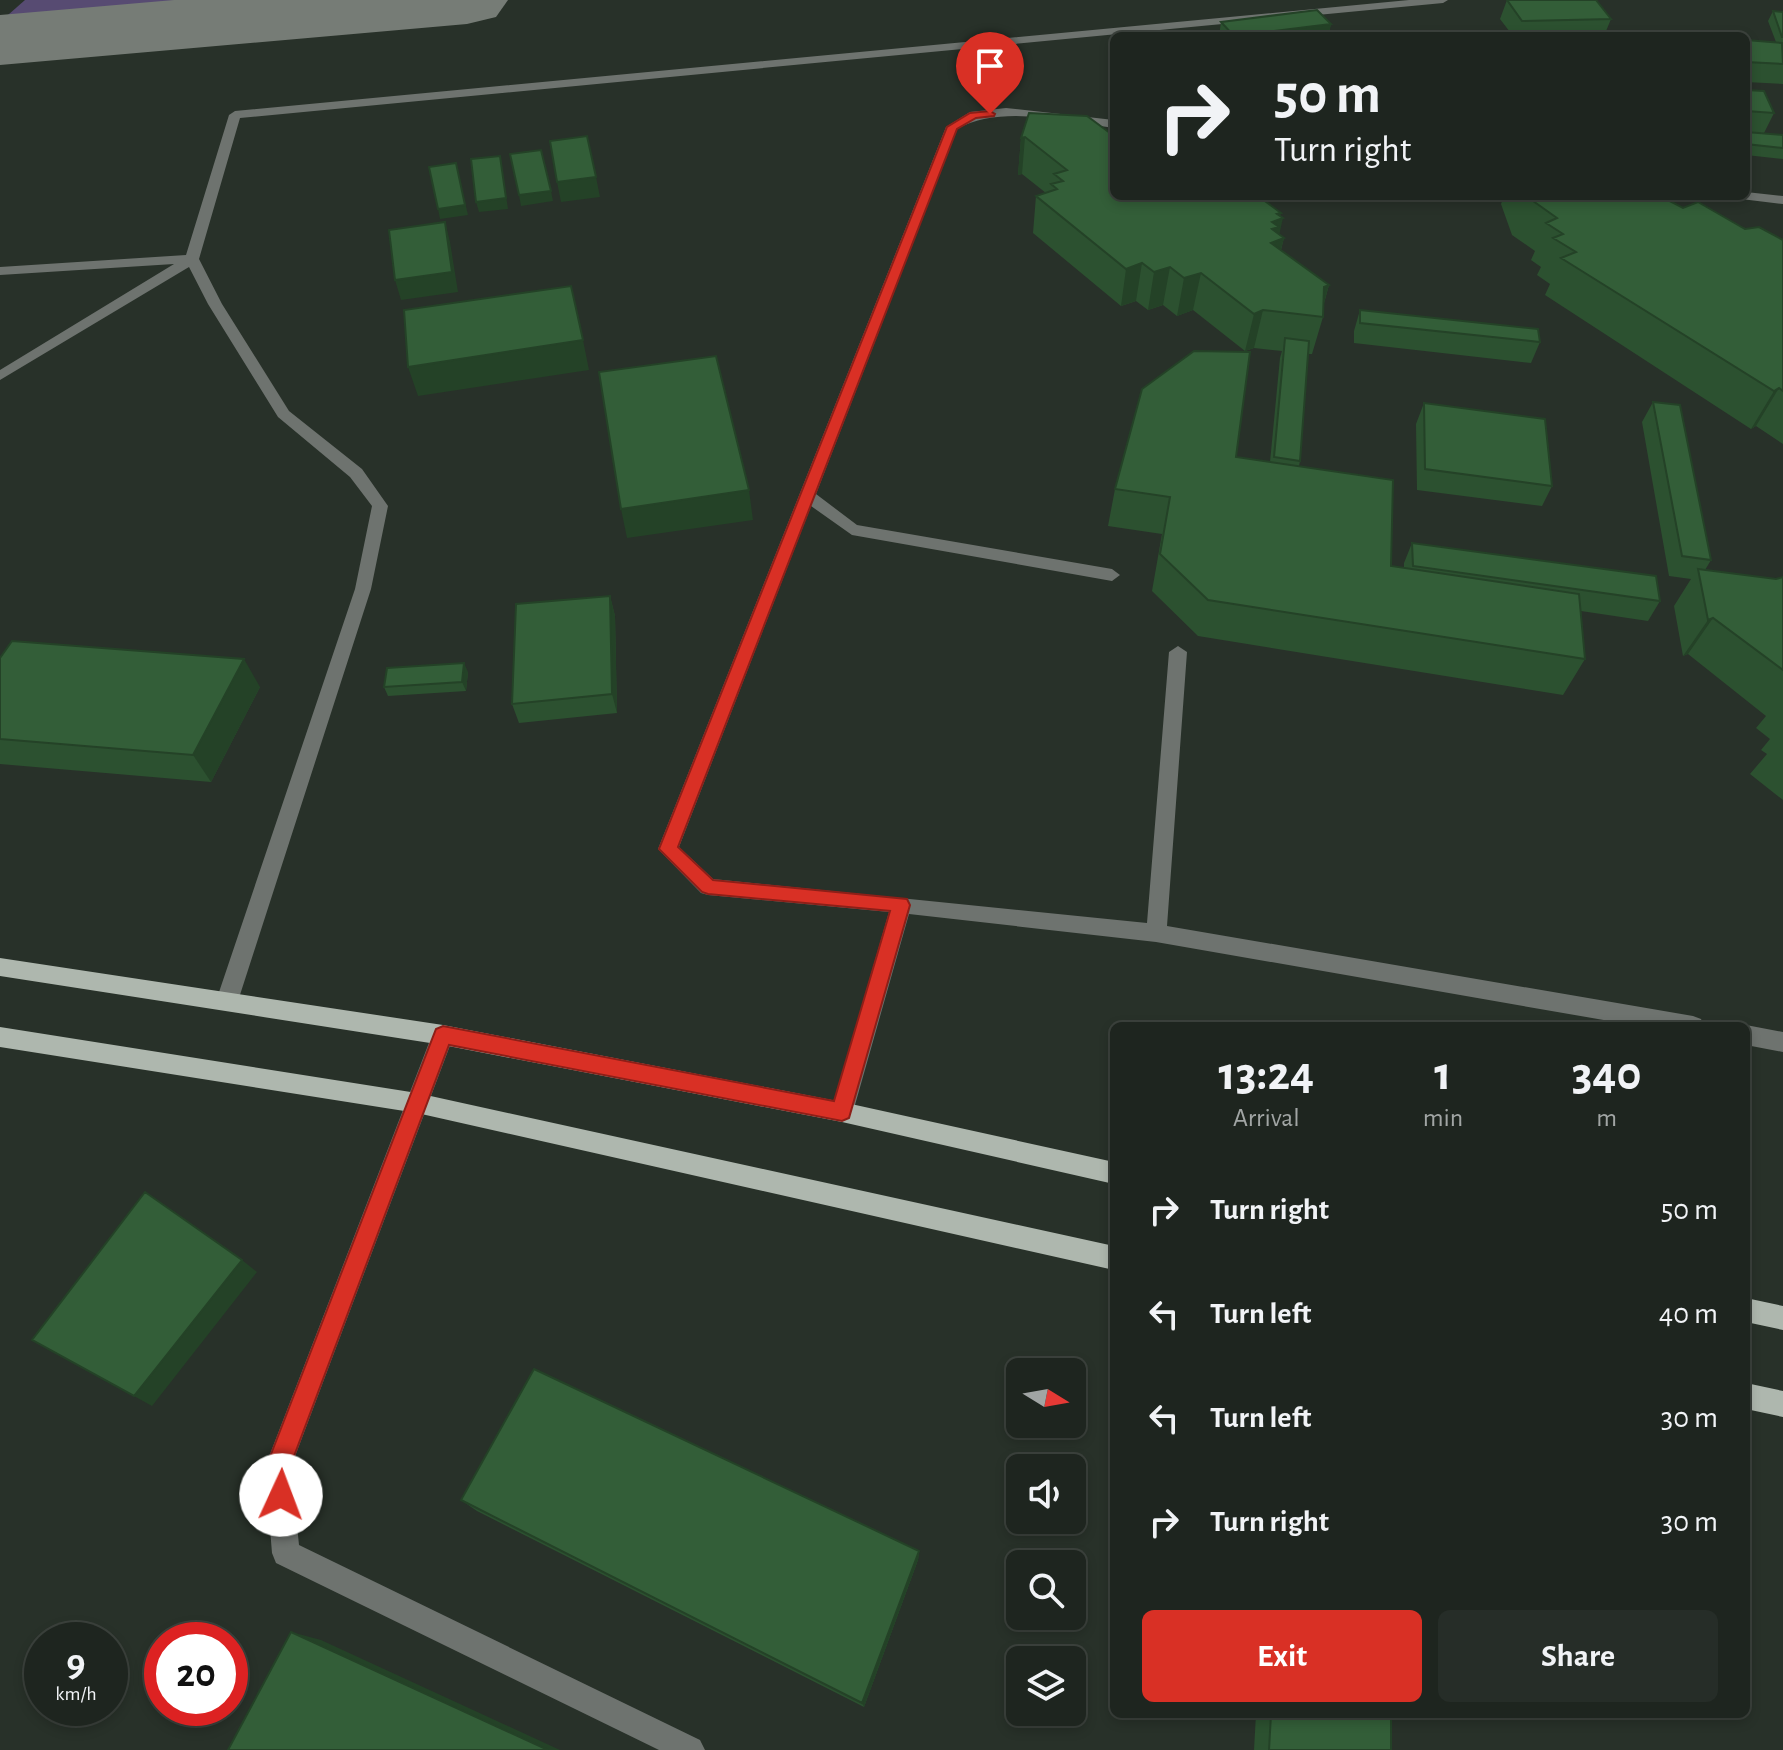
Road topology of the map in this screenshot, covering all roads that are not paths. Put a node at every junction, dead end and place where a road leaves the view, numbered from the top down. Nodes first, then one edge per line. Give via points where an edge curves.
1 (1443, 0) edge
2 (1110, 124) edge
3 (1750, 196) edge
4 (1783, 200) edge
5 (192, 259) junction
6 (0, 271) edge
7 (0, 376) edge
8 (807, 495) junction
9 (1112, 575) dead end
10 (1178, 652) dead end
11 (901, 905) junction
12 (1156, 933) junction
13 (0, 967) edge
14 (227, 1001) junction
15 (1670, 1022) edge
16 (443, 1035) junction
17 (1750, 1036) edge
18 (0, 1037) edge
19 (1783, 1042) edge
20 (417, 1103) junction
21 (842, 1112) junction
22 (1110, 1172) edge
23 (1110, 1257) edge
24 (1750, 1311) edge
25 (1783, 1318) edge
26 (1750, 1397) edge
27 (1783, 1404) edge
28 (690, 1750) edge

1 - 5 street via 235,115
2 - 8 street via 1006,112 974,115 952,127
3 - 4 street
5 - 6 street
5 - 7 street
5 - 14 street via 283,414 356,473 380,506 363,589
8 - 9 street via 852,530
8 - 11 street via 668,849 708,887
10 - 12 street
11 - 12 street
11 - 21 street
12 - 15 street
13 - 14 main road
14 - 16 main road
16 - 20 street
16 - 21 main road
17 - 19 street
18 - 20 main road
20 - 23 main road
20 - 28 street via 278,1467 286,1553
21 - 22 main road
24 - 25 main road
26 - 27 main road

